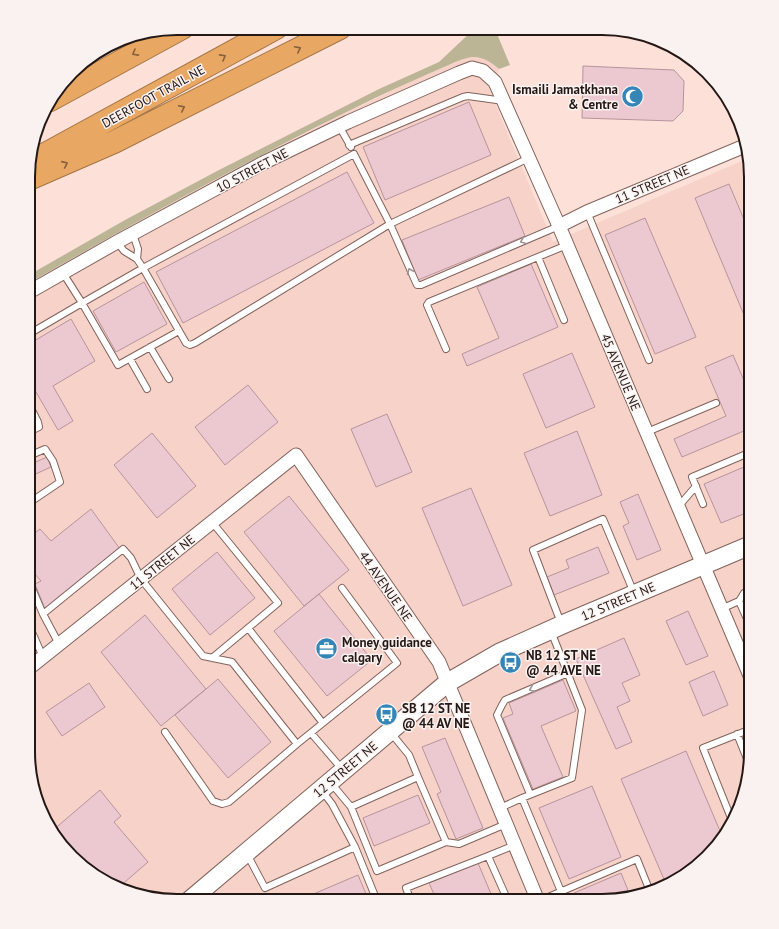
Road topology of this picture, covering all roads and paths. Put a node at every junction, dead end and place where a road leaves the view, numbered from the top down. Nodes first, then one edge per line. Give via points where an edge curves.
1 (169, 35) edge
2 (263, 35) edge
3 (326, 35) edge
4 (483, 71) joint
5 (62, 94) edge
6 (504, 101) junction
7 (339, 126) junction
8 (350, 145) junction
9 (741, 148) edge
10 (354, 154) junction
11 (529, 158) junction
12 (36, 159) edge
13 (35, 176) edge
14 (587, 212) junction
15 (390, 224) junction
16 (559, 226) junction
17 (134, 234) junction
18 (117, 242) junction
19 (567, 244) junction
20 (538, 256) junction
21 (137, 259) junction
22 (143, 268) junction
23 (63, 273) junction
24 (35, 289) edge
25 (82, 303) junction
26 (564, 320) dead end
27 (35, 330) edge
28 (179, 331) junction
29 (150, 347) junction
30 (446, 349) dead end
31 (130, 359) junction
32 (649, 360) dead end
33 (169, 379) dead end
34 (147, 389) dead end
35 (716, 403) dead end
36 (35, 416) edge
37 (35, 429) edge
38 (647, 432) junction
39 (35, 453) edge
40 (296, 455) joint
41 (744, 455) edge
42 (696, 486) junction
43 (35, 498) edge
44 (703, 504) dead end
45 (678, 508) junction
46 (212, 522) junction
47 (744, 548) edge
48 (702, 565) junction
49 (141, 579) junction
50 (342, 588) dead end
51 (744, 593) edge
52 (634, 594) junction
53 (35, 595) edge
54 (739, 601) junction
55 (721, 609) junction
56 (744, 612) edge
57 (43, 614) junction
58 (248, 628) junction
59 (556, 628) junction
60 (35, 639) edge
61 (59, 644) junction
62 (43, 657) junction
63 (212, 658) junction
64 (744, 662) edge
65 (35, 663) edge
66 (568, 673) junction
67 (447, 683) junction
68 (322, 722) junction
69 (390, 731) junction
70 (165, 732) dead end
71 (744, 732) edge
72 (311, 733) junction
73 (737, 734) junction
74 (297, 744) junction
75 (744, 751) edge
76 (343, 770) junction
77 (418, 777) junction
78 (325, 786) junction
79 (530, 794) junction
80 (522, 798) junction
81 (351, 806) junction
82 (500, 808) junction
83 (729, 814) edge
84 (506, 824) junction
85 (446, 842) junction
86 (515, 845) junction
87 (355, 847) junction
88 (246, 852) junction
89 (488, 856) junction
90 (648, 886) edge
91 (562, 891) junction
92 (197, 894) edge
93 (374, 894) edge
94 (409, 894) edge
95 (505, 894) edge
96 (536, 894) edge
97 (555, 894) edge
98 (563, 894) edge

1 -> 5 highway
12 -> 2 highway, DEERFOOT TRAIL NE
13 -> 3 highway via 114,142
4 - 6 street, 45 AVENUE NE via 495,82
4 - 7 street, 10 STREET NE via 472,68
6 - 8 lane via 463,97
6 - 11 street, 45 AVENUE NE
7 - 8 lane
7 - 17 street, 10 STREET NE via 263,163
8 - 10 lane
9 - 14 street, 11 STREET NE
10 - 15 lane
10 - 22 lane
11 - 15 lane
11 - 16 street, 45 AVENUE NE
14 - 16 street, 11 STREET NE
14 - 32 lane
16 -> 15 lane via 417,285
15 - 28 lane via 195,343 186,343
16 - 19 street, 45 AVENUE NE
17 - 18 street, 10 STREET NE
17 - 21 lane via 138,249
18 - 21 lane via 124,251
18 - 23 street, 10 STREET NE
19 - 20 lane
19 - 38 street, 45 AVENUE NE
20 - 26 lane
20 - 30 lane via 429,302 427,305
21 - 22 lane
22 - 25 lane
22 - 28 lane
23 - 24 street, 10 STREET NE
23 - 25 lane
25 - 27 lane
25 - 31 lane via 118,365
28 - 29 lane
29 - 31 lane
29 - 33 lane
31 - 34 lane
35 - 38 lane
36 - 37 lane via 39,427
38 - 45 street, 45 AVENUE NE
39 - 43 lane via 45,449 53,461 60,482
40 - 46 street, 11 STREET NE
40 - 67 street, 44 AVENUE NE via 439,662
41 - 42 lane via 692,477
42 - 44 lane
42 - 45 lane
45 - 48 street, 45 AVENUE NE
46 - 49 street, 11 STREET NE
46 - 58 lane via 278,603
47 - 48 street, 12 STREET NE
48 - 52 street, 12 STREET NE
48 - 55 street, 45 AVENUE NE
49 - 57 lane via 123,548
49 - 61 street, 11 STREET NE
49 - 63 lane via 203,656
50 - 68 lane via 397,663
51 - 54 lane
52 - 59 street, 12 STREET NE
52 - 59 lane via 603,519 533,550
53 - 57 lane
54 - 55 lane
54 - 56 lane
55 - 64 street, 45 AVENUE NE
57 - 61 lane
58 - 63 lane
58 - 68 lane
59 - 66 lane
59 - 67 street, 12 STREET NE via 499,653
60 - 62 lane
61 - 62 street, 11 STREET NE
62 - 65 street, 11 STREET NE
63 - 74 lane via 232,662
66 - 79 lane via 582,710 572,778
66 -> 79 lane via 506,700 497,715
67 - 69 street, 12 STREET NE
67 - 82 street, 44 AVENUE NE
68 - 72 lane
69 - 76 street, 12 STREET NE
69 - 77 lane via 409,755
70 - 74 lane via 213,801 222,804 228,802
71 - 73 lane
72 - 74 lane
72 - 76 lane
73 - 75 lane
73 - 83 lane via 703,748
76 - 78 street, 12 STREET NE
77 - 81 lane
77 - 85 lane
78 - 81 lane
78 - 87 lane
78 - 88 street, 12 STREET NE
79 - 80 lane
80 - 82 lane
80 - 91 lane
81 - 85 lane via 377,871
82 - 84 street, 44 AVENUE NE
84 - 85 lane via 459,844
84 - 86 street, 44 AVENUE NE
86 - 89 lane
86 - 96 street, 44 AVENUE NE
87 - 88 lane via 265,888
87 - 93 lane
88 - 92 street, 12 STREET NE
89 - 94 lane via 406,888
89 - 95 lane
90 - 91 lane via 637,859
91 - 97 lane
91 - 98 lane

